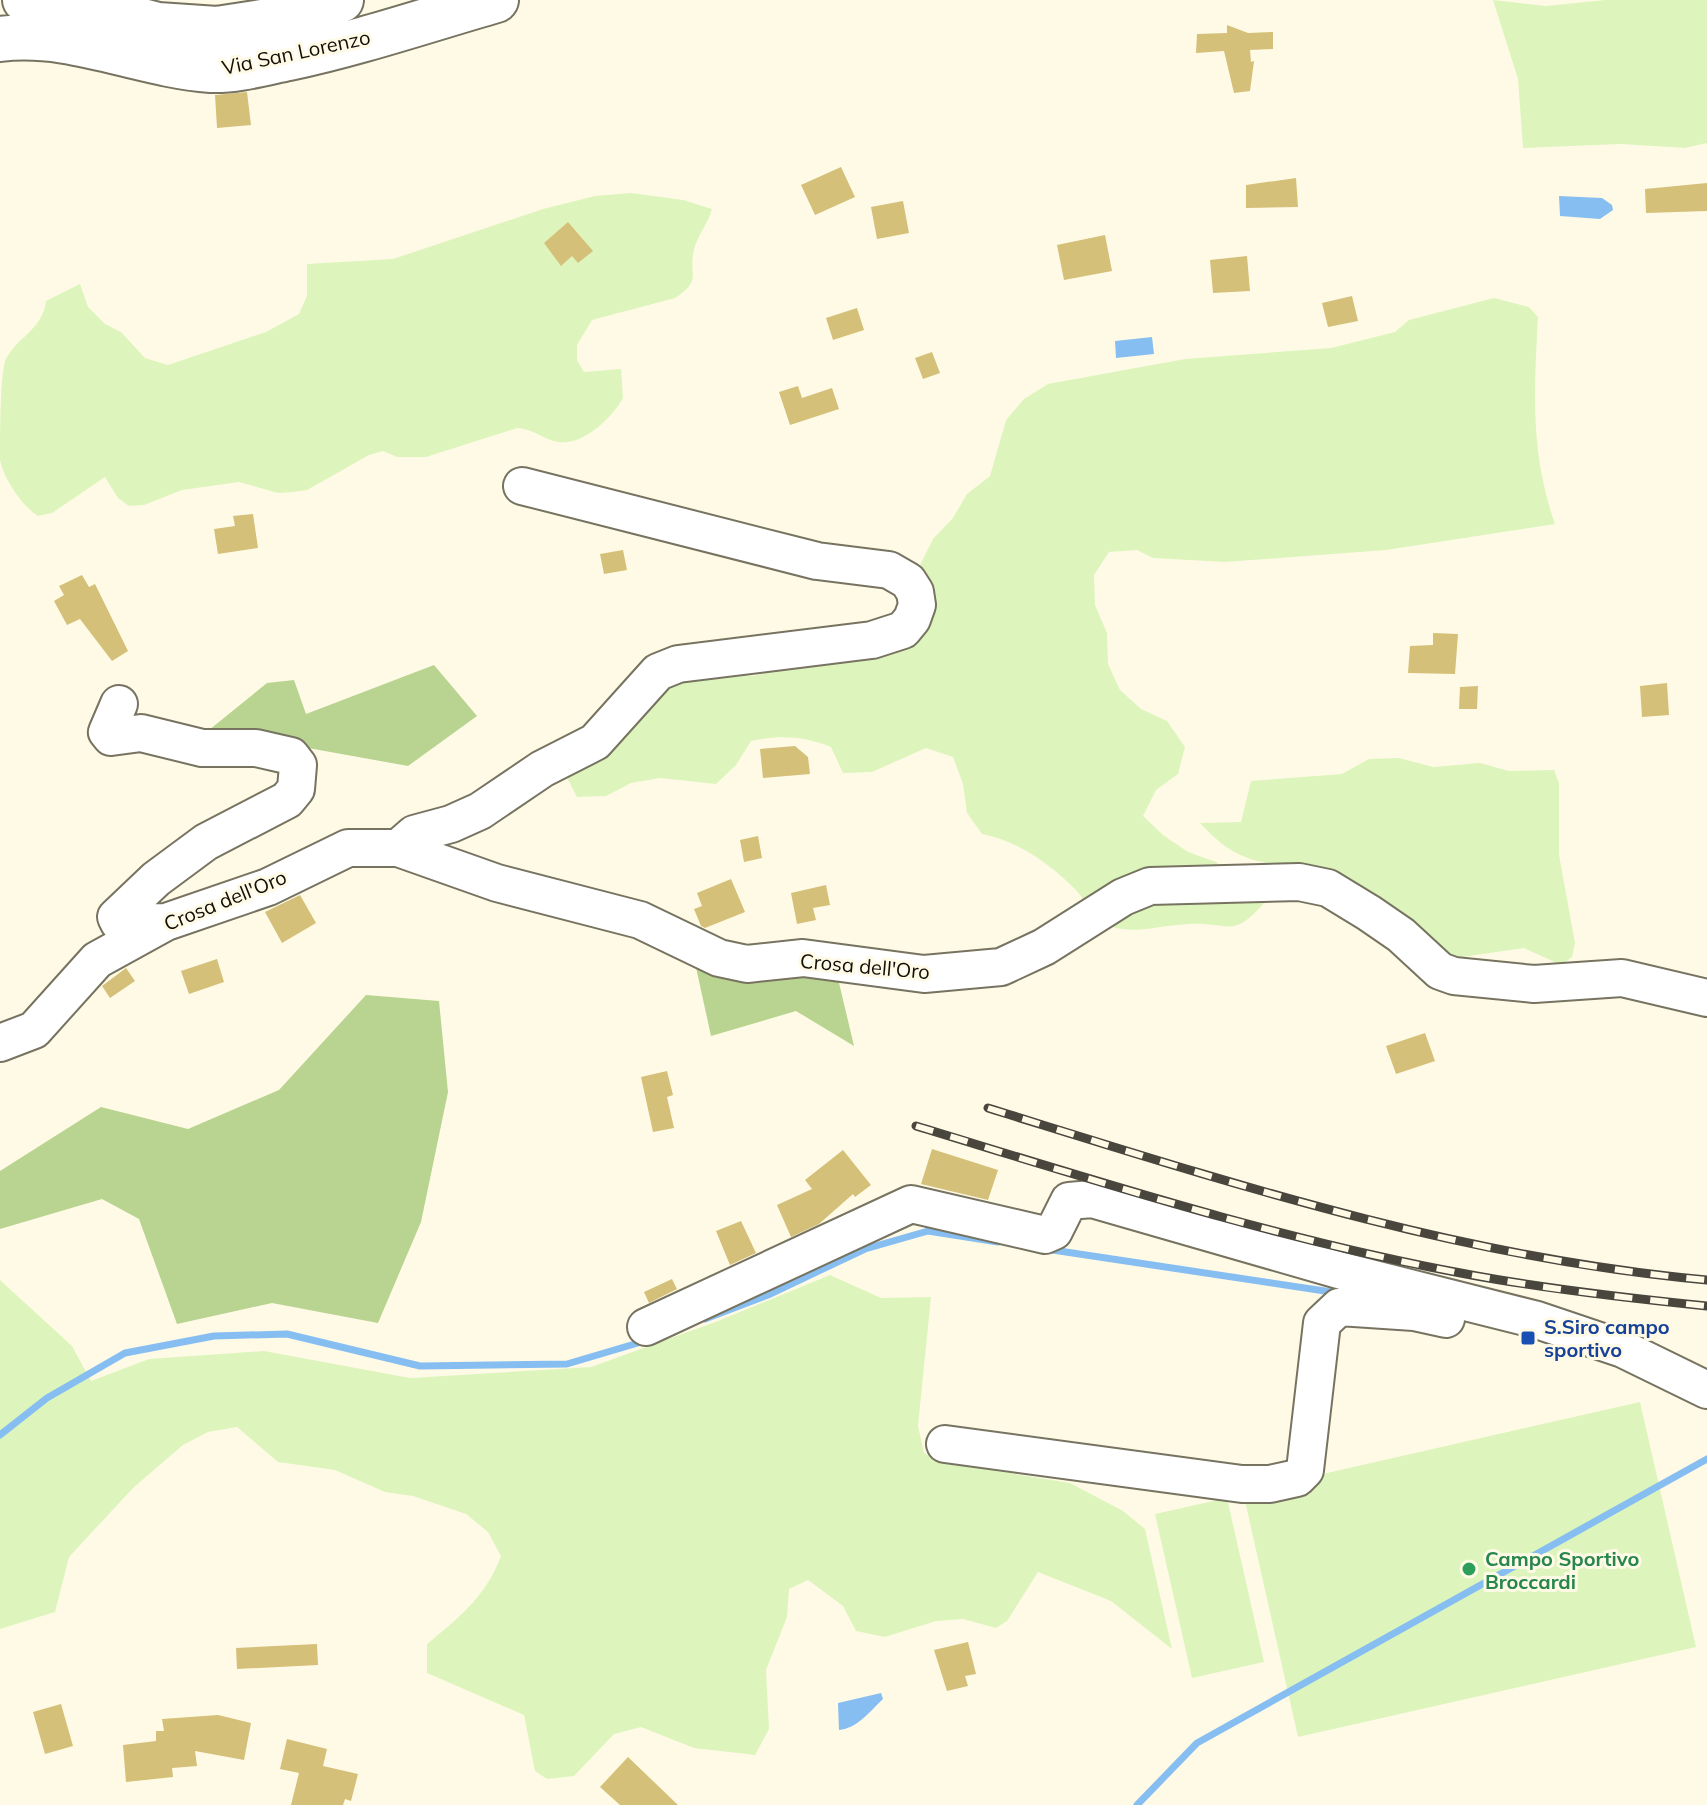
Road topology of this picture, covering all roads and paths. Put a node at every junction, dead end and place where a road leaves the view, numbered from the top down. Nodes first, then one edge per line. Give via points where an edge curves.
1 (24, 0) edge
2 (341, 0) edge
3 (496, 0) edge
4 (0, 3) edge
5 (0, 39) edge
6 (522, 486) dead end
7 (119, 704) dead end
8 (398, 848) junction
9 (166, 922) junction
10 (1707, 998) edge
11 (0, 1043) edge
12 (1537, 1320) junction
13 (646, 1327) dead end
14 (1707, 1390) edge
15 (945, 1444) dead end

1 - 2 main road via 82,6 158,25 217,29 275,20
1 - 4 main road
3 - 5 main road, Via San Lorenzo via 327,50 214,70 74,41
6 - 8 street via 817,561 889,570 908,581 917,605 903,630 872,640 678,664 658,672 595,742 542,769 480,811 414,834
7 - 9 street via 107,732 111,737 141,733 202,748 256,748 291,756 298,765 296,789 287,800 206,842 116,917 119,923
8 - 9 street, Crosa dell'Oro via 348,848 268,887
8 - 10 street, Crosa dell'Oro via 497,883 640,920 719,958 747,964 803,958 924,974 1001,967 1150,886 1299,882 1328,888 1454,976 1534,984 1622,978
9 - 11 street, Crosa dell'Oro via 97,960 34,1030
12 - 13 street via 1092,1199 1069,1201 1054,1231 1045,1235 911,1204
12 - 14 street via 1623,1349
12 - 15 street via 1501,1330 1414,1312 1339,1307 1322,1323 1305,1470 1297,1478 1270,1484

